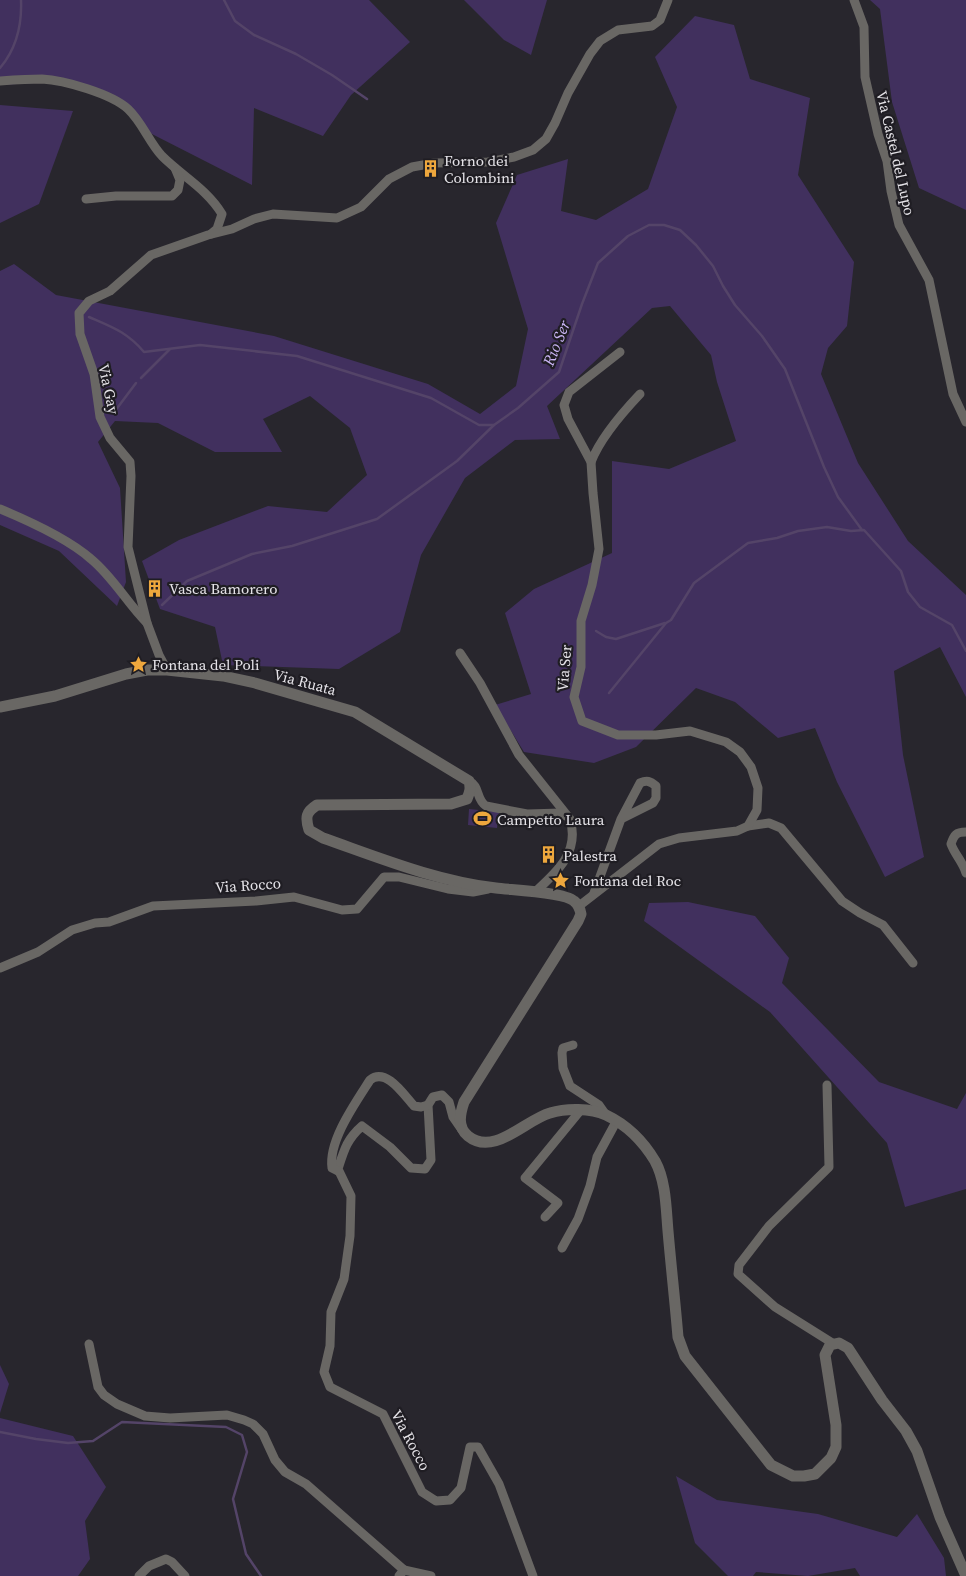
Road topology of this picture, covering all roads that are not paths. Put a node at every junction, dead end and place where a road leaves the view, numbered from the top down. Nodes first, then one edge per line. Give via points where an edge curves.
1 (668, 0) edge
2 (854, 0) edge
3 (0, 81) edge
4 (174, 165) junction
5 (86, 199) dead end
6 (208, 235) junction
7 (620, 352) dead end
8 (640, 394) dead end
9 (966, 422) edge
10 (591, 462) junction
11 (0, 509) edge
12 (147, 623) junction
13 (460, 653) dead end
14 (167, 670) junction
15 (0, 707) edge
16 (469, 781) junction
17 (570, 819) junction
18 (622, 819) junction
19 (748, 826) junction
20 (966, 832) edge
21 (966, 874) edge
22 (493, 888) junction
23 (535, 892) junction
24 (594, 893) junction
25 (579, 906) junction
26 (913, 963) dead end
27 (0, 968) edge
28 (573, 1044) dead end
29 (826, 1085) dead end
30 (428, 1104) junction
31 (580, 1110) junction
32 (606, 1115) junction
33 (616, 1122) junction
34 (466, 1134) junction
35 (338, 1171) junction
36 (545, 1217) dead end
37 (562, 1248) dead end
38 (89, 1344) dead end
39 (834, 1344) junction
40 (402, 1573) edge
41 (139, 1576) edge
42 (185, 1576) edge
43 (431, 1576) edge
44 (533, 1576) edge
45 (966, 1576) edge

1 - 6 street, Via Gay via 660,20 652,26 618,30 600,41 568,93 546,139 533,150 514,158 488,162 434,163 412,167 389,179 361,207 338,218 273,214
2 - 9 street, Via Castel del Lupo via 864,28 865,76 887,161 899,225 929,280 953,394
3 - 4 street via 43,79 110,98 131,112 162,155
4 - 5 street via 180,180 178,190 172,196
4 - 6 street via 207,194 222,214 217,229
6 - 12 street, Via Gay via 151,255 110,291 89,301 80,313 80,334 94,374 100,417 110,438 130,462 128,547
7 - 10 street, Via Ser via 569,392 564,405
8 - 10 street via 608,433
10 - 19 street, Via Ser via 599,549 581,621 580,667 574,697 582,721 618,736 690,731 726,742 740,752 751,767 758,788 757,810
11 - 12 street via 27,519 78,549 92,560
12 - 14 street, Via Gay
13 - 17 street via 519,755
14 - 15 street, Via Ruata via 126,674 55,696
14 - 16 street, Via Ruata via 231,678 355,712
16 - 17 street via 476,786 482,804 486,806 527,814 561,813
16 - 22 street, Via Rocco via 469,795 461,802 317,805 306,816 307,824 310,830 323,838 410,869
17 - 23 street via 574,839 571,850 555,874
18 - 18 street via 653,803 656,786 651,782 640,783
18 - 24 street
19 - 24 street via 659,844
19 - 26 street via 769,823 781,828 842,901 883,926
20 - 21 street via 958,832 951,844
22 - 23 street, Via Rocco
22 - 27 street, Via Rocco via 473,892 384,877 357,909 342,910 294,897 153,906 109,922 72,930 38,952
23 - 25 street, Via Rocco via 573,899
24 - 25 street
25 - 34 street via 581,914 578,921 464,1102 460,1125
28 - 32 street via 563,1048 565,1077 570,1086 599,1105
29 - 39 street via 829,1167 769,1226 739,1265 738,1274 775,1308
30 - 34 street, Via Rocco via 433,1097 442,1095
30 - 35 street, Via Rocco via 414,1106 388,1079 374,1076 346,1118 330,1159 332,1168
30 - 35 street via 431,1160 425,1169 411,1168 362,1126 352,1134 344,1149
31 - 32 street
31 - 34 street via 566,1110 537,1118 495,1142 473,1140
31 - 36 street via 525,1178 558,1203
32 - 33 street
33 - 37 street via 597,1156 578,1219
33 - 39 street via 631,1130 656,1162 663,1187 678,1337 685,1356 771,1465 793,1476 816,1474 831,1458 836,1447 836,1425 824,1355
35 - 44 street, Via Rocco via 351,1196 350,1236 344,1279 331,1312 330,1346 324,1372 330,1387 383,1414 422,1492 436,1501 450,1500 461,1488 470,1447 478,1447 499,1484
38 - 40 street via 98,1387 116,1404 145,1416 227,1415 253,1424 263,1434 275,1460 285,1472 306,1484
39 - 45 street via 848,1348 906,1431
40 - 43 street
41 - 42 street via 149,1566 166,1559

